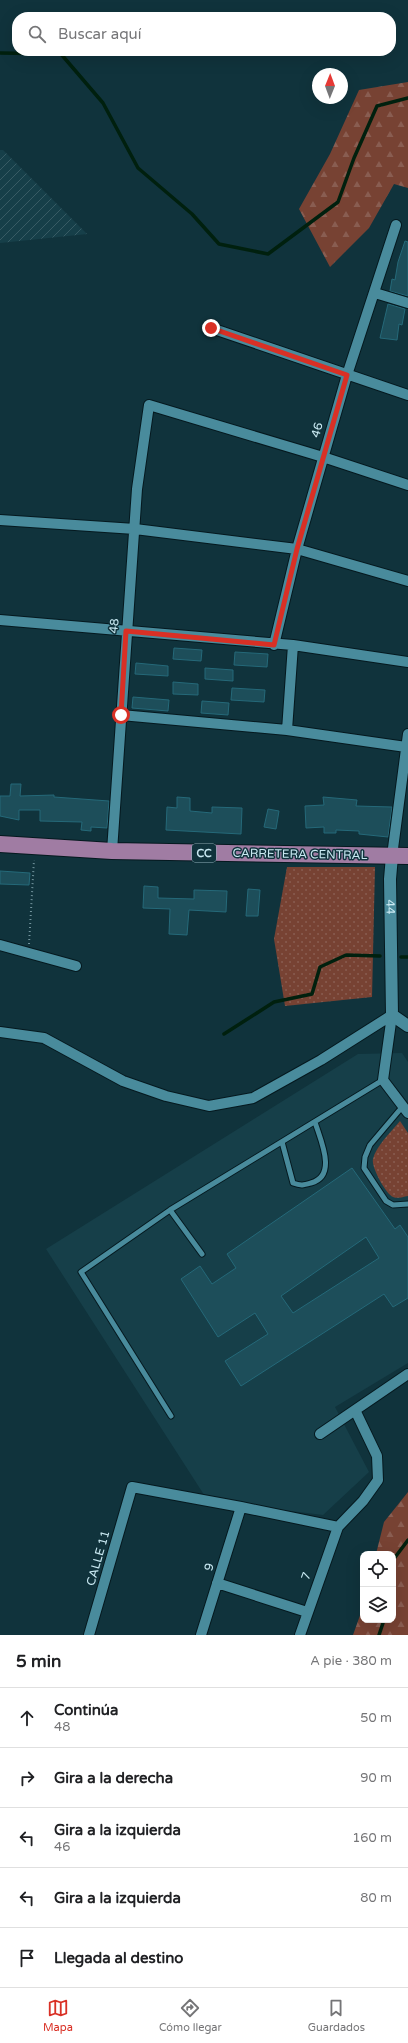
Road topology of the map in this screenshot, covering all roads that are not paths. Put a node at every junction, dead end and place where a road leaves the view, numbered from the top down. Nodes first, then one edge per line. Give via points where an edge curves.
1 (396, 226) dead end
2 (375, 293) junction
3 (408, 303) edge
4 (211, 328) dead end
5 (347, 375) junction
6 (408, 395) edge
7 (323, 457) junction
8 (408, 486) edge
9 (0, 520) edge
10 (135, 529) junction
11 (297, 549) junction
12 (408, 581) edge
13 (0, 620) edge
14 (126, 631) junction
15 (274, 645) junction
16 (292, 645) junction
17 (408, 662) edge
18 (121, 715) junction
19 (287, 730) junction
20 (408, 734) edge
21 (406, 747) junction
22 (0, 844) edge
23 (112, 851) junction
24 (392, 856) junction
25 (408, 856) edge
26 (0, 945) edge
27 (76, 966) dead end
28 (392, 1015) junction
29 (408, 1026) edge
30 (0, 1032) edge
31 (383, 1080) junction
32 (405, 1109) edge
33 (315, 1122) junction
34 (282, 1142) junction
35 (408, 1204) edge
36 (170, 1210) junction
37 (202, 1254) dead end
38 (408, 1374) edge
39 (355, 1410) junction
40 (171, 1416) dead end
41 (320, 1434) dead end
42 (241, 1507) junction
43 (338, 1527) junction
44 (217, 1584) junction
45 (307, 1612) junction
46 (89, 1635) edge
47 (201, 1635) edge
48 (300, 1635) edge

1 - 2 street, 46
2 - 3 street
2 - 5 street, 46
4 - 5 street
5 - 6 street
5 - 7 street, 46
7 - 8 street
7 - 10 street, 48 via 149,405 137,489
7 - 11 street, 46
9 - 10 street
10 - 11 street
10 - 14 street, 48
11 - 12 street
11 - 15 street, 46
13 - 14 street
14 - 15 street
14 - 18 street, 48
15 - 16 street
16 - 17 street
16 - 19 street
18 - 19 street
18 - 23 street, 48
19 - 21 street
20 - 21 street, 44
21 - 24 street, 44
22 - 23 highway, CARRETERA CENTRAL / CC
23 - 24 highway, CARRETERA CENTRAL / CC
24 - 25 highway, CARRETERA CENTRAL / CC
24 - 28 street, 44
26 - 27 street
28 - 29 street
28 - 30 street via 321,1060 253,1098 209,1106 166,1096 123,1081 44,1038
28 - 31 street, 44
31 - 32 street
31 - 33 lane
32 - 35 lane via 370,1145 364,1168 386,1201 393,1205
33 - 34 lane
33 - 34 lane via 326,1170 315,1182 301,1186 293,1182
34 - 36 lane
36 - 37 lane
36 - 40 lane via 82,1272
38 - 39 street
39 - 41 street
39 - 43 street via 377,1456 378,1480 363,1501
42 - 43 street
42 - 44 street, 9
42 - 46 street, CALLE 11 via 132,1487
43 - 45 street, 7
44 - 45 street
44 - 47 street, 9
45 - 48 street, 7

